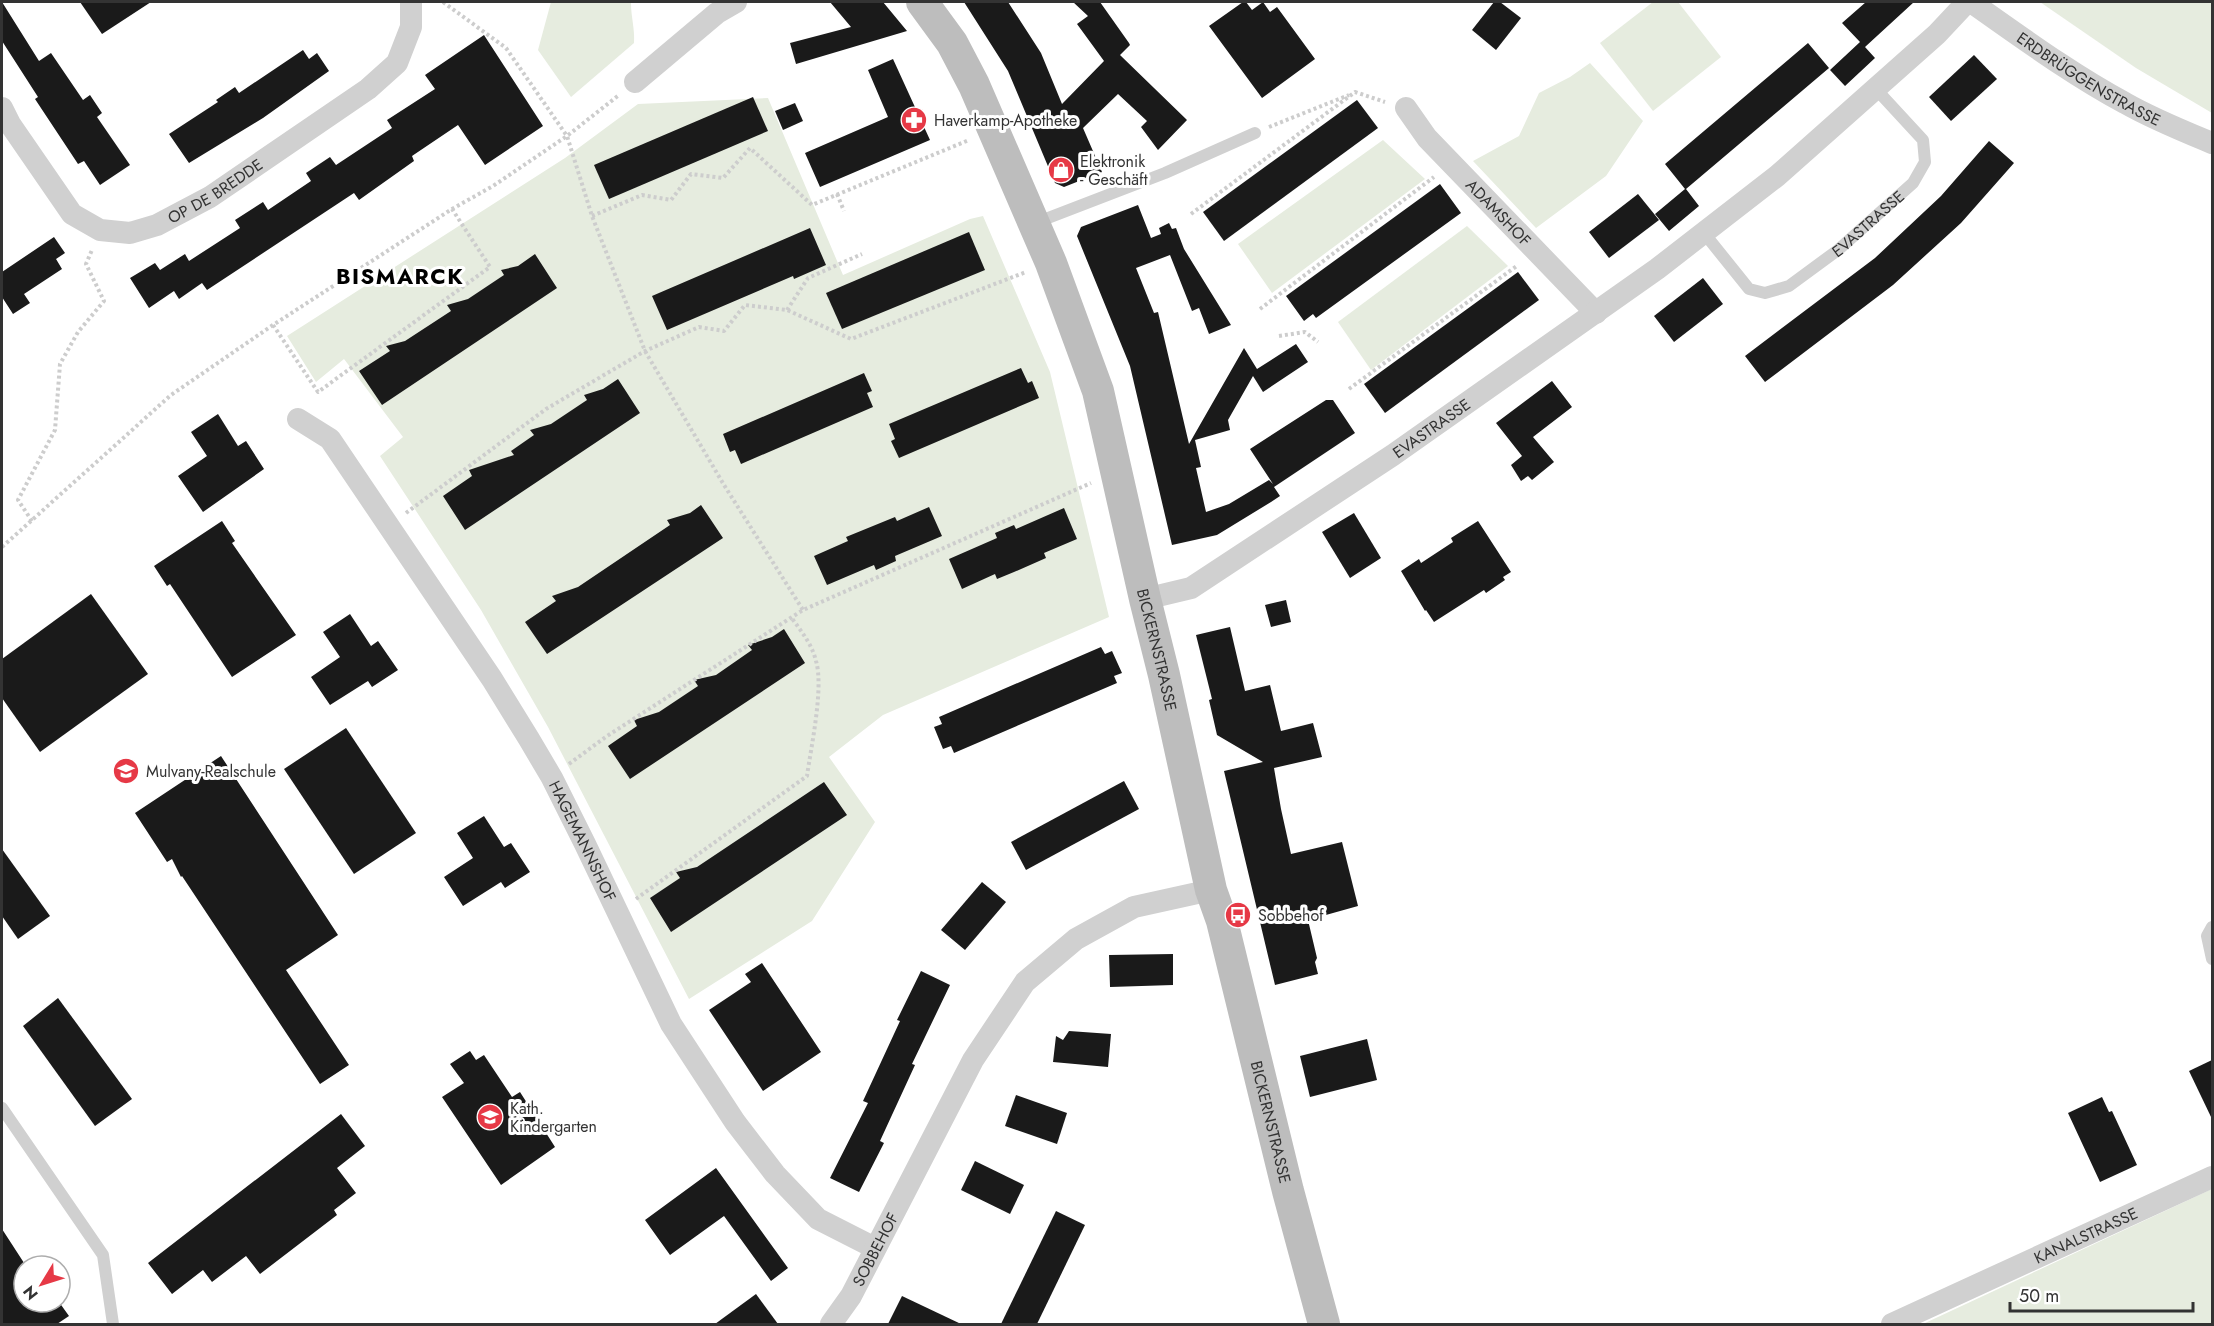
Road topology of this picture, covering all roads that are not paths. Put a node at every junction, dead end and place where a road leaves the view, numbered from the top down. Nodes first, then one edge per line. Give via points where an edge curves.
1 (411, 2) edge
2 (736, 2) edge
3 (922, 2) edge
4 (1969, 2) edge
5 (635, 82) road end
6 (1875, 88) junction
7 (1406, 108) road end
8 (4, 120) edge
9 (1255, 133) road end
10 (2212, 143) edge
11 (1035, 223) junction
12 (1704, 233) junction
13 (1596, 313) junction
14 (298, 419) dead end
15 (1145, 599) junction
16 (1211, 890) junction
17 (2212, 927) edge
18 (2212, 959) edge
19 (2, 1108) edge
20 (2212, 1177) edge
21 (875, 1248) junction
22 (113, 1324) edge
23 (831, 1324) edge
24 (1324, 1324) edge
25 (1892, 1324) edge

1 - 8 street, OP DE BREDDE via 411,27 397,63 368,89 200,203 157,225 129,233 100,230 72,214
2 - 5 street via 717,13
3 - 11 street, BICKERNSTRASSE via 952,43 974,85
4 - 6 street, EVASTRASSE
4 - 10 street, ERDBRÜGGENSTRASSE via 2124,103
6 - 12 street, EVASTRASSE via 1777,176
6 - 12 lane, EVASTRASSE via 1923,140 1925,162 1913,183 1838,250 1790,286 1765,292 1749,289
7 - 13 street, ADAMSHOF via 1427,138
9 - 11 lane
11 - 15 street, BICKERNSTRASSE via 1098,391
12 - 13 street, EVASTRASSE
13 - 15 street, EVASTRASSE via 1387,459 1191,588
14 - 21 street, HAGEMANNSHOF via 330,439 492,679 552,778 671,1024 735,1122 775,1174 818,1219
15 - 16 street, BICKERNSTRASSE
16 - 21 street, SOBBEHOF via 1134,907 1076,939 1025,982 973,1060
16 - 24 street, BICKERNSTRASSE
17 - 18 lane via 2207,936
19 - 22 lane via 103,1255
20 - 25 street, KANALSTRASSE
21 - 23 street, SOBBEHOF via 851,1296

